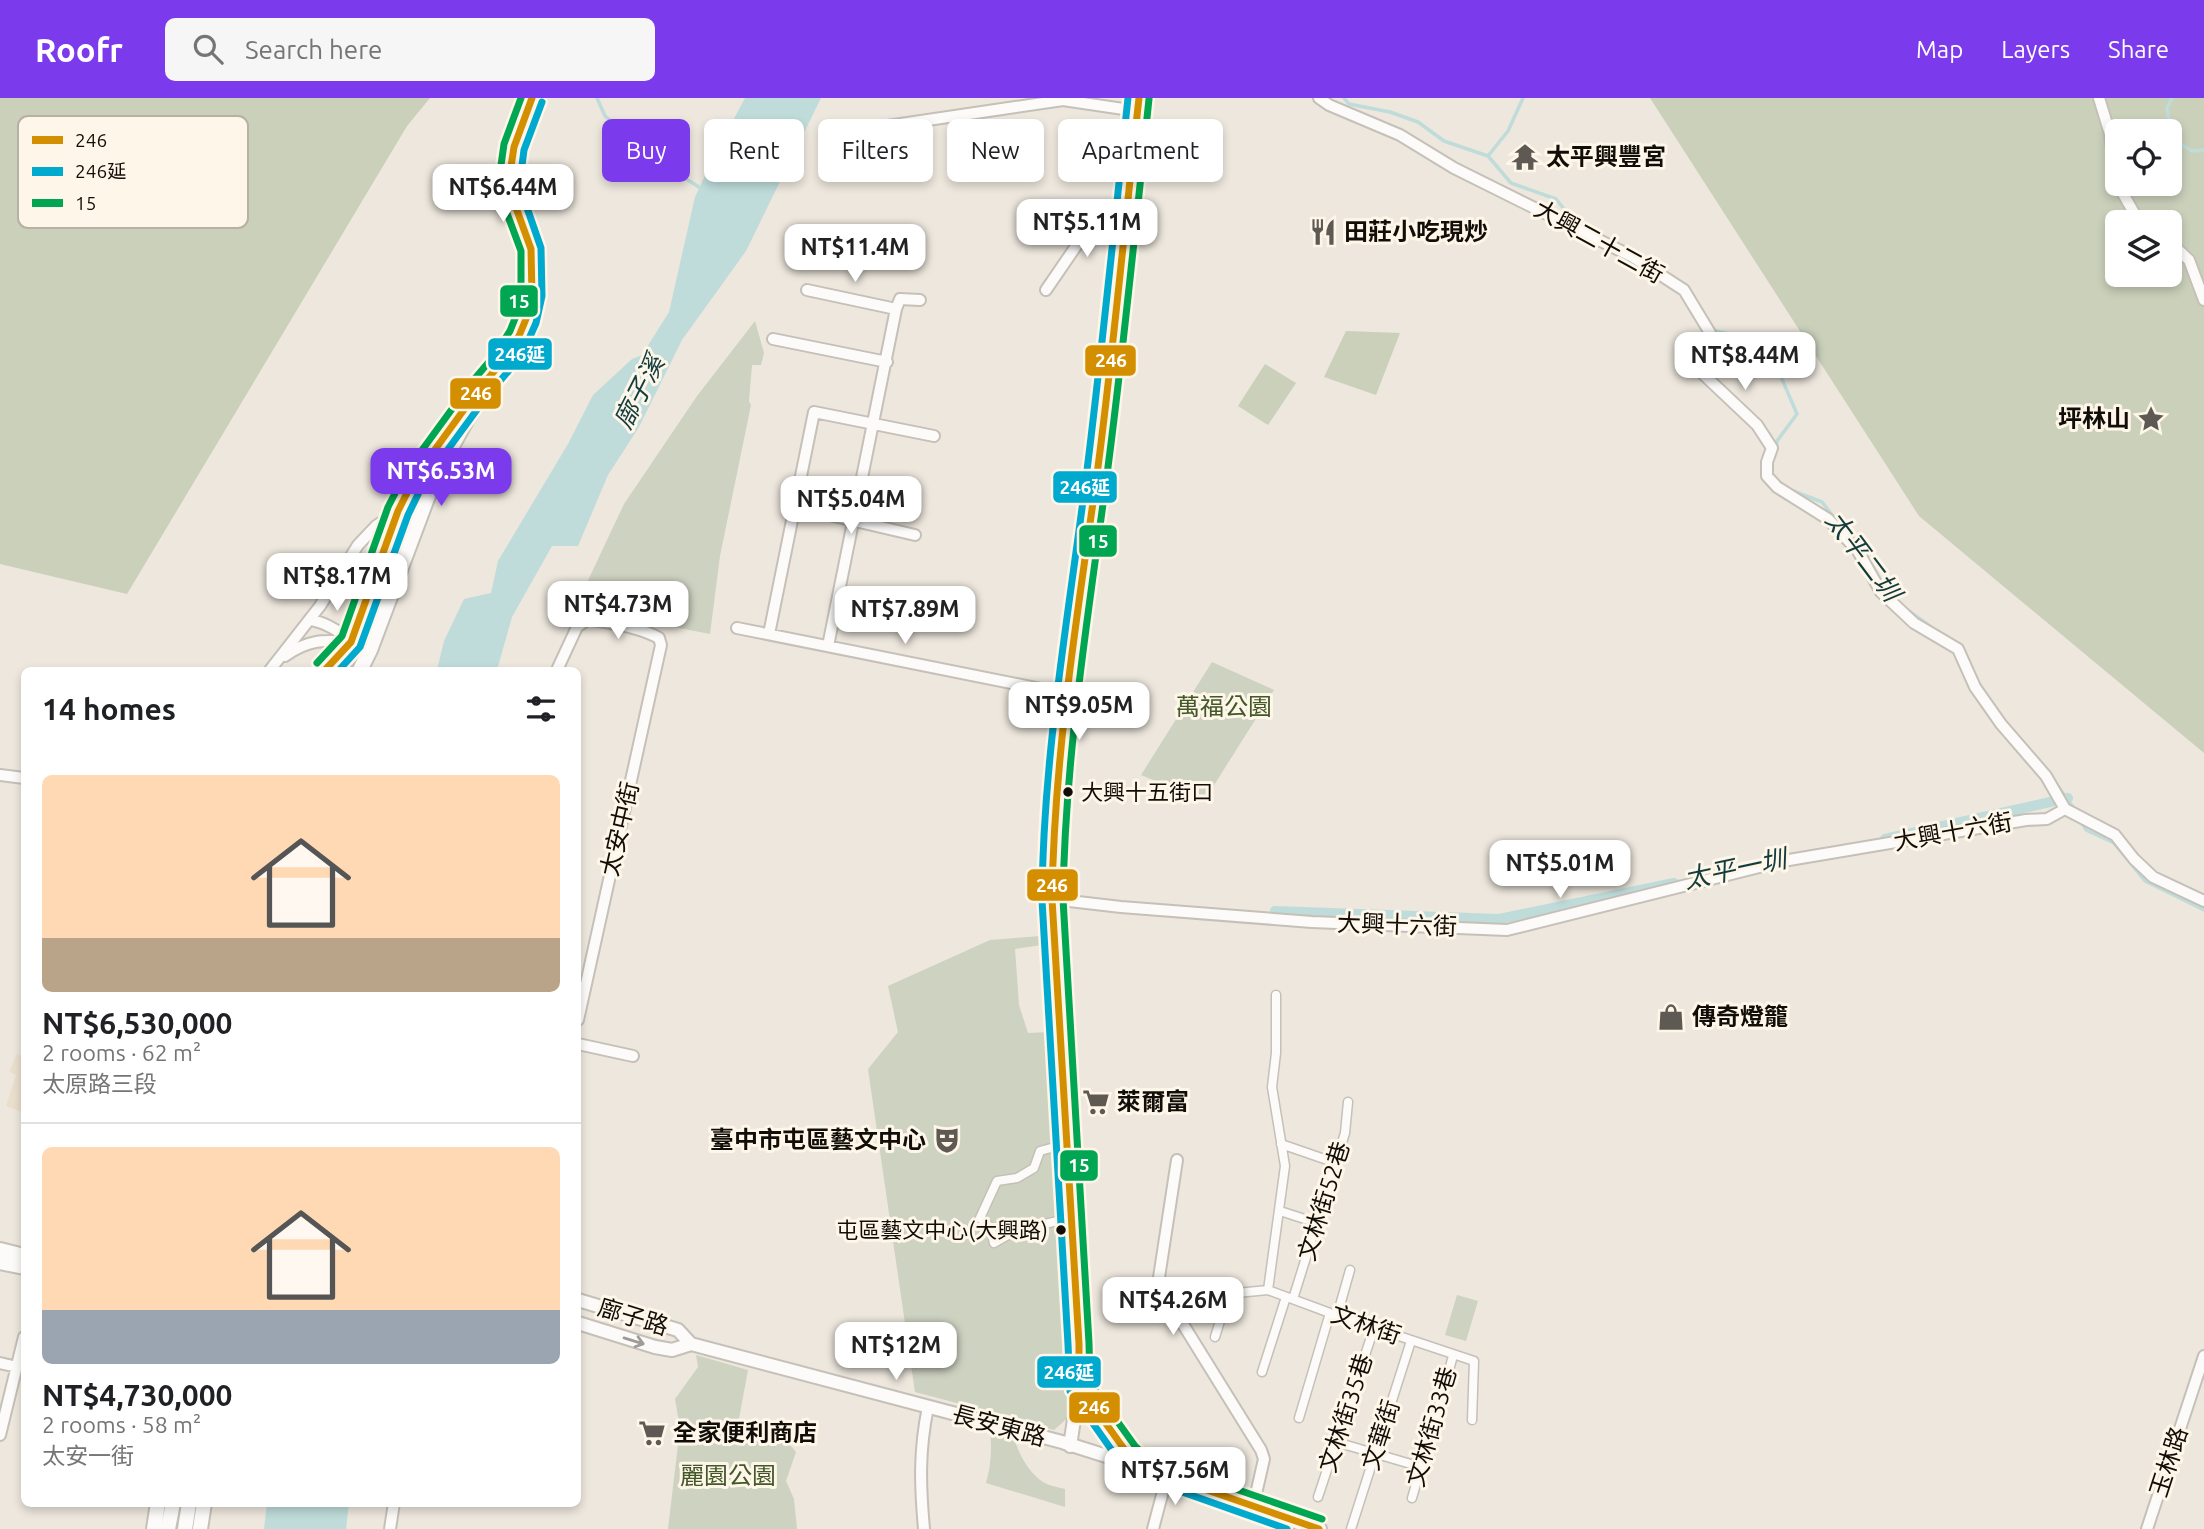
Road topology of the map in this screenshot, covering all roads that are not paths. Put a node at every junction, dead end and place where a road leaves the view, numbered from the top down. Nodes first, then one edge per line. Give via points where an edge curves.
1 (532, 98) edge
2 (1319, 98) edge
3 (2099, 98) edge
4 (1138, 104) edge
5 (933, 119) edge
6 (2132, 210) edge
7 (1125, 222) junction
8 (2182, 253) edge
9 (807, 290) dead end
10 (1046, 290) dead end
11 (920, 300) dead end
12 (2204, 300) edge
13 (896, 309) junction
14 (773, 340) dead end
15 (502, 362) junction
16 (887, 362) junction
17 (873, 424) junction
18 (934, 436) dead end
19 (794, 507) junction
20 (398, 511) junction
21 (853, 520) junction
22 (915, 535) dead end
23 (309, 620) junction
24 (737, 628) dead end
25 (769, 634) junction
26 (351, 642) junction
27 (828, 646) junction
28 (370, 650) junction
29 (280, 659) junction
30 (273, 667) edge
31 (328, 667) edge
32 (342, 667) edge
33 (362, 667) edge
34 (367, 667) edge
35 (558, 667) edge
36 (1066, 694) junction
37 (0, 775) edge
38 (21, 778) edge
39 (2065, 808) junction
40 (1052, 899) junction
41 (2204, 901) edge
42 (1276, 995) dead end
43 (581, 1007) edge
44 (581, 1045) edge
45 (633, 1056) dead end
46 (1348, 1102) dead end
47 (1280, 1144) junction
48 (1177, 1160) dead end
49 (1336, 1163) junction
50 (997, 1181) joint
51 (1280, 1211) junction
52 (1317, 1223) junction
53 (0, 1250) edge
54 (21, 1255) edge
55 (0, 1262) edge
56 (21, 1266) edge
57 (1350, 1270) dead end
58 (1199, 1290) dead end
59 (1268, 1290) junction
60 (1229, 1292) junction
61 (1290, 1298) junction
62 (581, 1301) edge
63 (1334, 1315) junction
64 (581, 1324) edge
65 (1374, 1328) junction
66 (1215, 1336) dead end
67 (1411, 1341) junction
68 (691, 1344) junction
69 (21, 1350) edge
70 (1453, 1356) junction
71 (2204, 1356) edge
72 (0, 1363) edge
73 (17, 1367) junction
74 (1262, 1372) dead end
75 (1079, 1386) junction
76 (928, 1407) junction
77 (1299, 1418) dead end
78 (1472, 1420) dead end
79 (0, 1435) edge
80 (1336, 1442) junction
81 (1070, 1446) junction
82 (1375, 1453) junction
83 (1421, 1467) junction
84 (1144, 1468) junction
85 (1167, 1476) junction
86 (1318, 1497) dead end
87 (1412, 1498) dead end
88 (157, 1507) edge
89 (172, 1507) edge
90 (188, 1507) edge
91 (203, 1507) edge
92 (393, 1507) edge
93 (1253, 1507) junction
94 (1313, 1528) edge
95 (154, 1529) edge
96 (168, 1529) edge
97 (185, 1529) edge
98 (200, 1529) edge
99 (390, 1529) edge
100 (924, 1529) edge
101 (1153, 1529) edge
102 (1351, 1529) edge
103 (2147, 1529) edge

1 - 15 main road via 510,173 514,205 531,249 532,295 519,335
2 - 39 street, 大興二十二街 via 1400,135 1454,168 1633,257 1684,290 1710,333 1702,373 1757,425 1772,447 1766,476 1828,519 1858,551 1881,592 1914,623 1958,649 1975,687 2046,776
3 - 6 street via 2110,134 2116,181
4 - 5 street via 1063,100
4 - 7 main road
7 - 10 street via 1096,217
7 - 36 main road
8 - 12 street via 2189,260
9 - 13 street
11 - 13 street via 900,299
13 - 16 street
14 - 16 street
15 - 20 main road via 415,477
15 - 28 main road via 435,477
16 - 17 street
17 - 18 street
17 - 19 street via 814,412
17 - 21 street
19 - 21 street
19 - 25 street
20 - 23 street via 358,545
20 - 26 main road
21 - 22 street
21 - 27 street
23 - 26 street via 336,630
23 - 29 street
24 - 25 street
25 - 27 street
26 - 28 street
26 - 29 street via 321,639
26 - 31 main road
26 - 32 main road
27 - 36 street
28 - 33 main road
28 - 34 main road
29 - 30 street
35 - 43 street, 太安中街 via 577,627 588,619 659,638 661,645
36 - 40 main road via 1053,830
37 - 38 street
39 - 40 street, 大興十六街 via 2047,820 1783,861 1507,930 1312,922
39 - 41 street via 2115,835 2153,877
40 - 75 main road
42 - 47 street via 1272,1087
44 - 45 street
46 - 49 street, 文林街52巷
47 - 49 street
47 - 51 street via 1285,1166
48 - 93 street via 1158,1284 1261,1450 1264,1459
49 - 52 street, 文林街52巷
50 - 50 street via 1017,1178 1034,1168 1040,1151 1062,1145 1066,1219 1015,1231 994,1244 990,1227 980,1218
51 - 52 street
51 - 59 street
52 - 61 street, 文林街52巷
53 - 54 main road
55 - 56 main road
57 - 63 street
58 - 60 street, 文林街
59 - 60 street, 文林街
59 - 61 street, 文林街
60 - 66 street
61 - 63 street, 文林街
61 - 74 street, 文林街52巷
62 - 68 street, 廍子路 via 678,1330
63 - 65 street, 文林街
63 - 77 street
64 -> 68 street, 廍子路 via 672,1350
65 - 67 street, 文林街
65 - 80 street, 文林街35巷
67 - 70 street, 文林街
67 - 82 street, 文華街
68 - 76 street, 長安東路
69 - 73 street
70 - 78 street, 文林街 via 1474,1361
70 - 83 street, 文林街33巷
71 - 103 street, 玉林路
72 - 73 street
73 - 79 street
75 - 81 street
75 - 84 main road via 1127,1453
76 - 81 street, 長安東路
76 - 100 street via 919,1475
80 - 82 street
80 - 86 street, 文林街35巷
81 - 84 street, 長安東路
82 - 83 street
82 - 102 street, 文華街
83 - 87 street, 文林街33巷
84 - 85 main road
85 - 93 main road
85 - 101 street
88 - 95 main road
89 - 96 main road
90 - 97 main road
91 - 98 main road
92 - 99 street
93 - 94 main road

